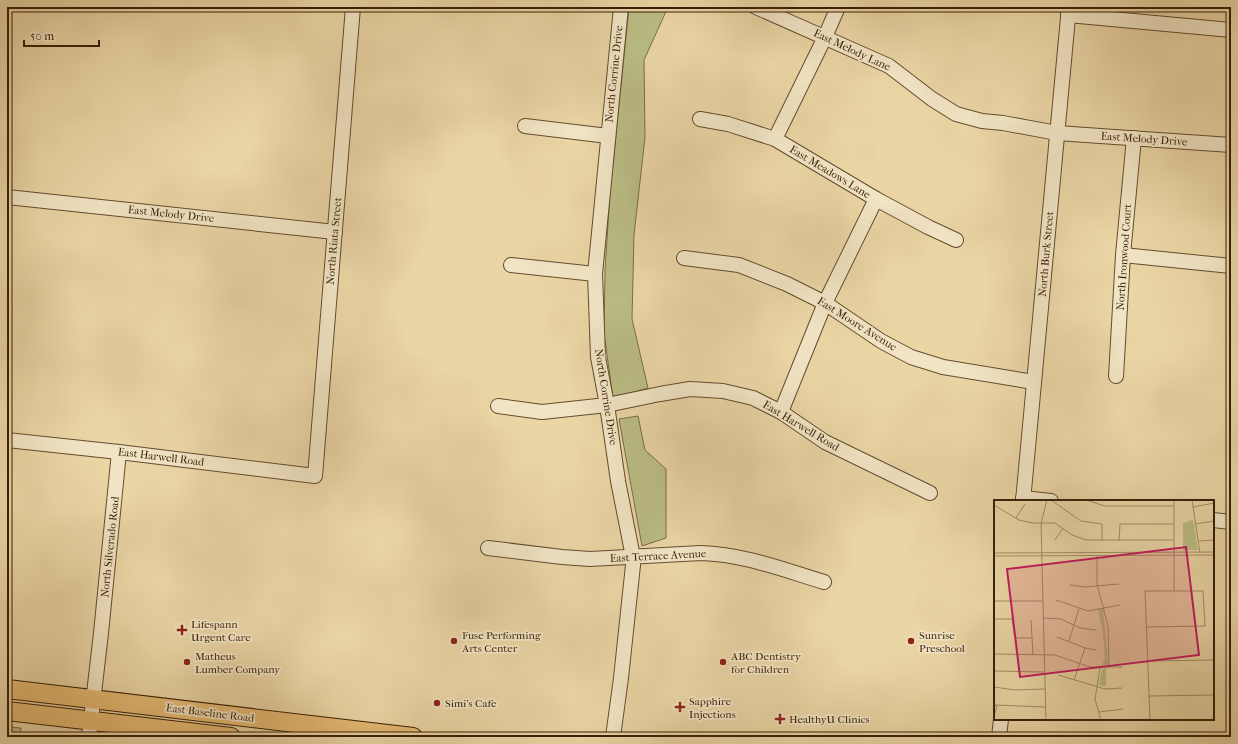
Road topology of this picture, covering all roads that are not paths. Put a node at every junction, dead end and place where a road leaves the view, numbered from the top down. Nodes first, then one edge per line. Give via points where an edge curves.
1 (354, 7) edge
2 (621, 7) edge
3 (756, 7) edge
4 (838, 7) edge
5 (1068, 11) edge
6 (1231, 30) edge
7 (825, 37) junction
8 (700, 119) dead end
9 (525, 126) dead end
10 (1057, 133) junction
11 (608, 136) junction
12 (1134, 138) junction
13 (775, 139) junction
14 (1231, 145) edge
15 (7, 196) edge
16 (876, 200) junction
17 (335, 232) junction
18 (956, 240) dead end
19 (1123, 255) junction
20 (684, 258) dead end
21 (511, 265) dead end
22 (1231, 266) edge
23 (595, 274) junction
24 (825, 303) junction
25 (1116, 376) dead end
26 (1034, 382) junction
27 (608, 405) junction
28 (498, 406) dead end
29 (781, 412) junction
30 (7, 440) edge
31 (119, 452) junction
32 (315, 476) joint
33 (930, 493) dead end
34 (1023, 499) edge
35 (1038, 500) edge
36 (1214, 520) edge
37 (1231, 522) edge
38 (488, 548) dead end
39 (633, 557) junction
40 (824, 582) dead end
41 (7, 689) edge
42 (7, 711) edge
43 (92, 717) edge
44 (1001, 720) edge
45 (231, 737) edge
46 (413, 737) edge
47 (613, 737) edge
48 (999, 737) edge

1 - 17 street, North Riata Street
2 - 11 street, North Corrine Drive
3 - 7 street, East Melody Lane
4 - 7 street
5 - 6 street
5 - 10 street, North Burk Street
7 - 10 street, East Melody Lane via 889,66 956,114 982,121
7 - 13 street
8 - 13 street, East Meadows Lane via 728,124
9 - 11 street
10 - 12 street, East Melody Drive
10 - 26 street, North Burk Street
11 - 23 street, North Corrine Drive
12 - 14 street, East Melody Drive
12 - 19 street, North Ironwood Court
13 - 16 street, East Meadows Lane
15 - 17 street, East Melody Drive
16 - 18 street, East Meadows Lane
16 - 24 street
17 - 32 street, North Riata Street
19 - 22 street
19 - 25 street, North Ironwood Court
20 - 24 street, East Moore Avenue via 739,264
21 - 23 street
23 - 27 street, North Corrine Drive via 598,357
24 - 26 street, East Moore Avenue via 881,341 910,357 943,367
24 - 29 street
26 - 34 street, North Burk Street
27 - 28 street, East Harwell Road via 542,412
27 - 29 street, East Harwell Road via 690,389 723,391 753,398
27 - 39 street, North Corrine Drive via 618,481
29 - 33 street, East Harwell Road via 825,442
30 - 31 street, East Harwell Road
31 - 32 street, East Harwell Road
31 - 43 street, North Silverado Road
34 - 35 street
36 - 37 street
38 - 39 street, East Terrace Avenue via 569,558
39 - 40 street, East Terrace Avenue via 719,553
39 - 47 street, North Corrine Drive via 633,577
41 - 43 main road, East Baseline Road
42 - 43 main road, East Baseline Road
43 - 45 main road, East Baseline Road
43 - 46 main road, East Baseline Road
44 - 48 street

